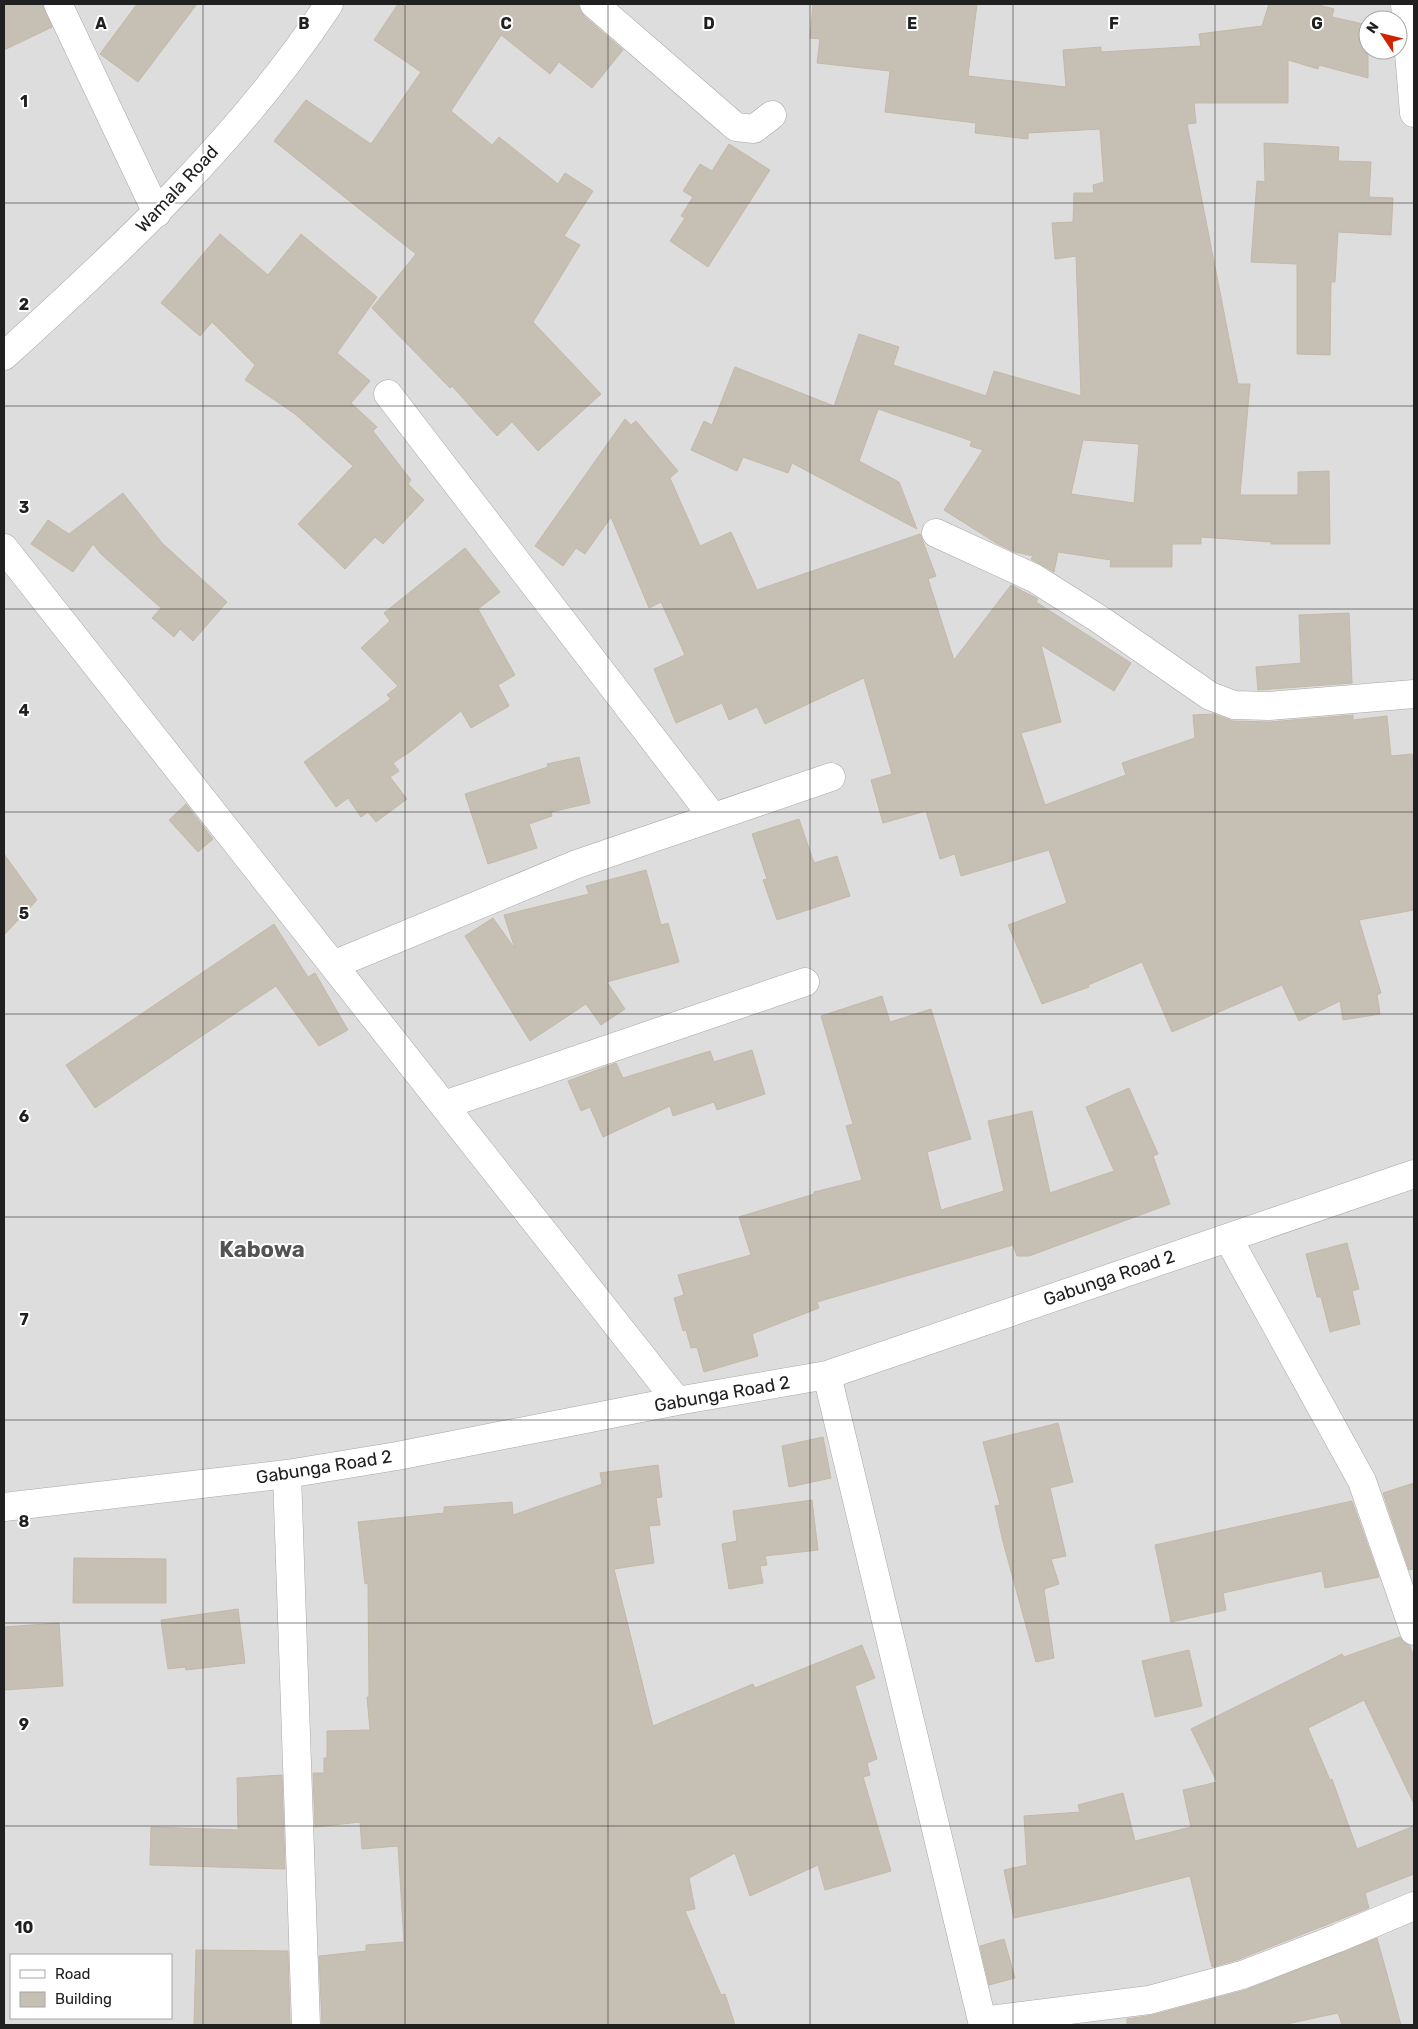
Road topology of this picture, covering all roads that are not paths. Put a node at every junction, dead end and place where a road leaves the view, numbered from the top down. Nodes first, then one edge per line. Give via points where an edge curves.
1 (58, 4) edge
2 (329, 4) edge
3 (594, 4) edge
4 (1405, 4) edge
5 (1414, 113) edge
6 (772, 115) dead end
7 (157, 213) junction
8 (4, 356) edge
9 (388, 394) dead end
10 (936, 533) dead end
11 (4, 548) edge
12 (1414, 694) edge
13 (831, 776) dead end
14 (713, 817) junction
15 (333, 965) junction
16 (806, 982) dead end
17 (444, 1105) junction
18 (1414, 1174) edge
19 (1228, 1238) junction
20 (827, 1376) junction
21 (677, 1401) junction
22 (287, 1474) junction
23 (4, 1507) edge
24 (1414, 1631) edge
25 (1414, 1906) edge
26 (983, 2023) edge
27 (306, 2025) edge

1 - 7 street
2 - 7 street, Wamala Road via 262,97
3 - 6 street via 736,128 754,129
4 - 5 street
7 - 8 street, Wamala Road
9 - 14 street
10 - 12 street via 1034,578 1099,618 1210,696 1234,705 1269,706
11 - 15 street
13 - 14 street
14 - 15 street via 577,864
15 - 17 street
16 - 17 street
17 - 21 street
18 - 19 street, Gabunga Road 2
19 - 20 street, Gabunga Road 2
19 - 24 street via 1362,1481
20 - 21 street, Gabunga Road 2
20 - 26 street
21 - 22 street, Gabunga Road 2 via 397,1456
22 - 23 street, Gabunga Road 2
22 - 27 street
25 - 26 street via 1242,1975 1149,2000

